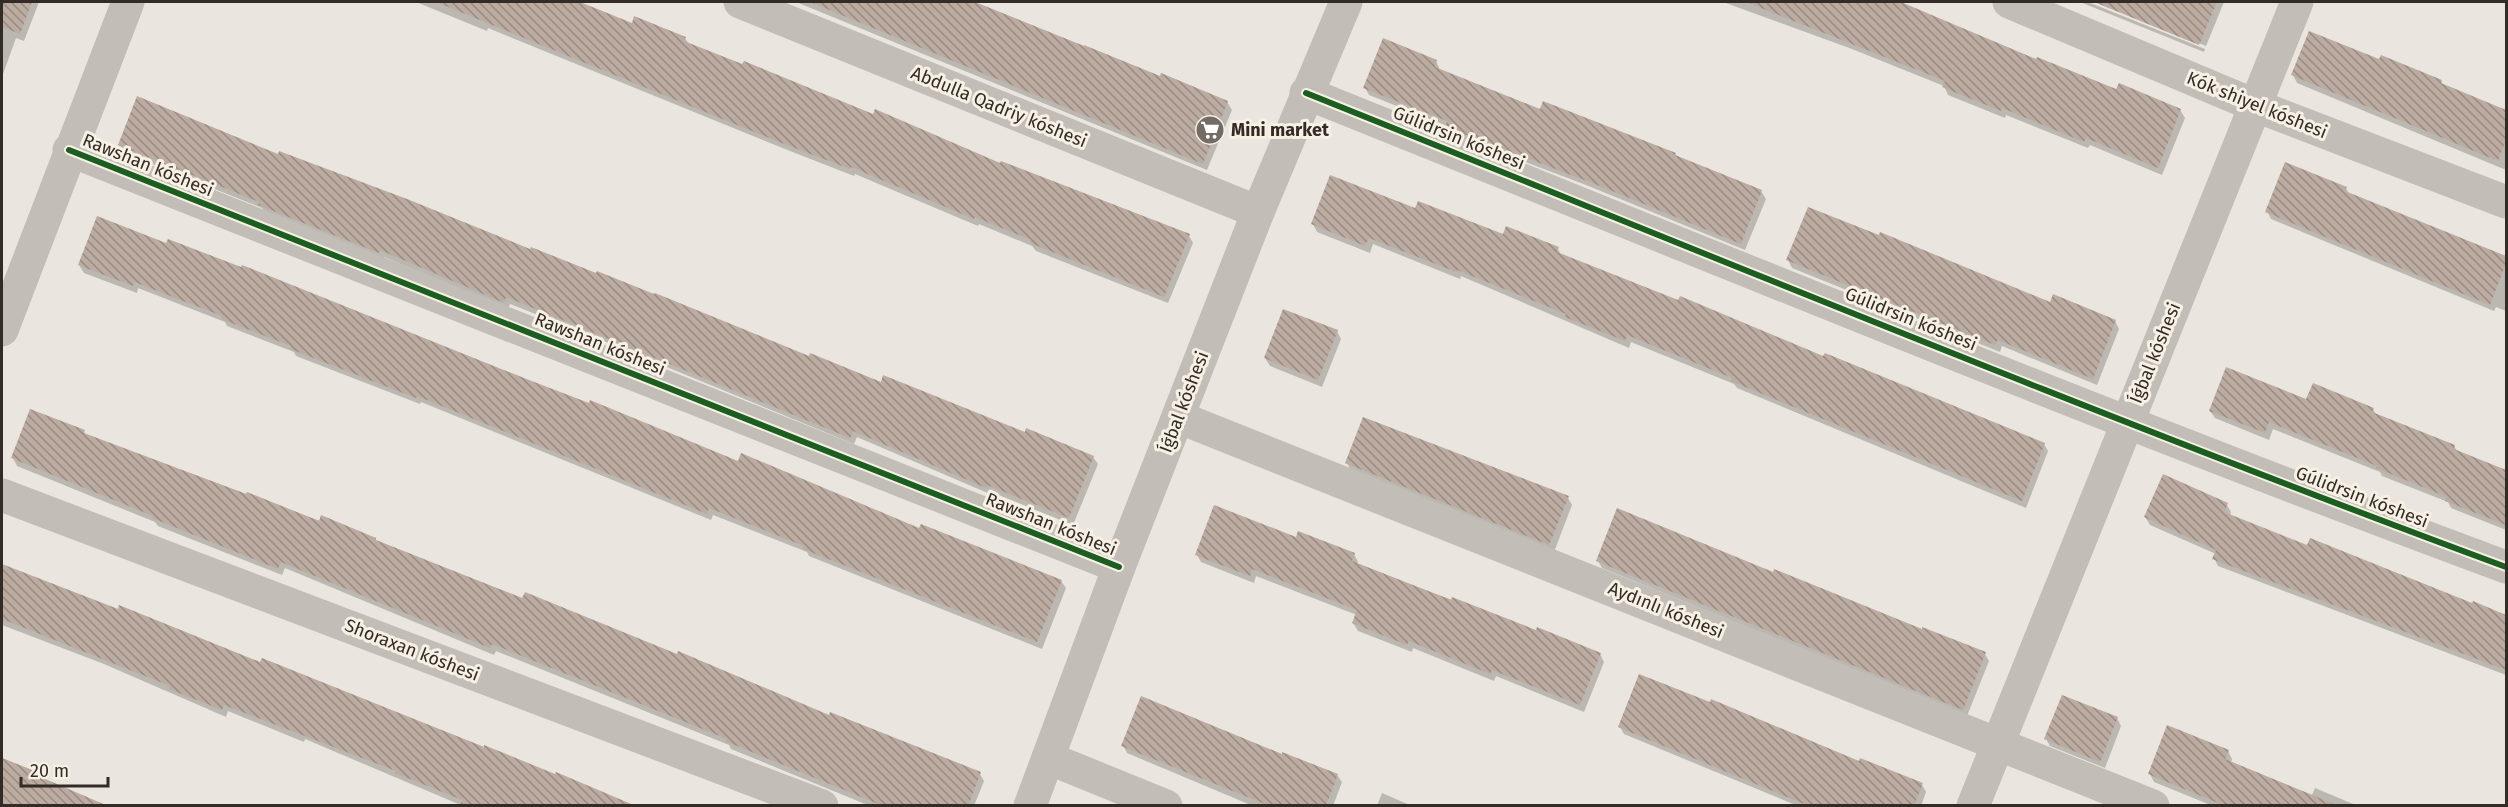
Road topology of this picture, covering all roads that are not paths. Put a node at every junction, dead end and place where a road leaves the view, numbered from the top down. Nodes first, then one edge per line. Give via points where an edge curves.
1 (128, 2) edge
2 (740, 2) edge
3 (1346, 2) edge
4 (2009, 2) edge
5 (2297, 2) edge
6 (1306, 93) junction
7 (2254, 105) junction
8 (69, 150) junction
9 (2506, 202) edge
10 (1258, 212) junction
11 (2, 330) edge
12 (1178, 417) junction
13 (2128, 422) junction
14 (2, 495) edge
15 (1119, 567) junction
16 (2506, 567) edge
17 (1998, 742) junction
18 (1048, 758) junction
19 (822, 806) edge
20 (1030, 806) edge
21 (1166, 806) edge
22 (1973, 806) edge
23 (2153, 806) edge

1 - 8 street
2 - 10 street, Abdulla Qadriy kóshesi
3 - 6 street, Íǵbal kóshesi
4 - 7 street, Kók shiyel kóshesi
5 - 7 street, Íǵbal kóshesi
6 - 10 street, Íǵbal kóshesi
6 - 13 street, Gúlidrsin kóshesi
7 - 9 street, Kók shiyel kóshesi
7 - 13 street, Íǵbal kóshesi
8 - 11 street
8 - 15 street, Rawshan kóshesi
10 - 12 street, Íǵbal kóshesi
12 - 15 street, Íǵbal kóshesi
12 - 17 street, Aydınlı kóshesi
13 - 16 street, Gúlidrsin kóshesi
13 - 17 street, Íǵbal kóshesi
14 - 19 street, Shoraxan kóshesi
15 - 18 street, Íǵbal kóshesi
17 - 22 street, Íǵbal kóshesi
17 - 23 street, Aydınlı kóshesi
18 - 20 street, Íǵbal kóshesi
18 - 21 street

